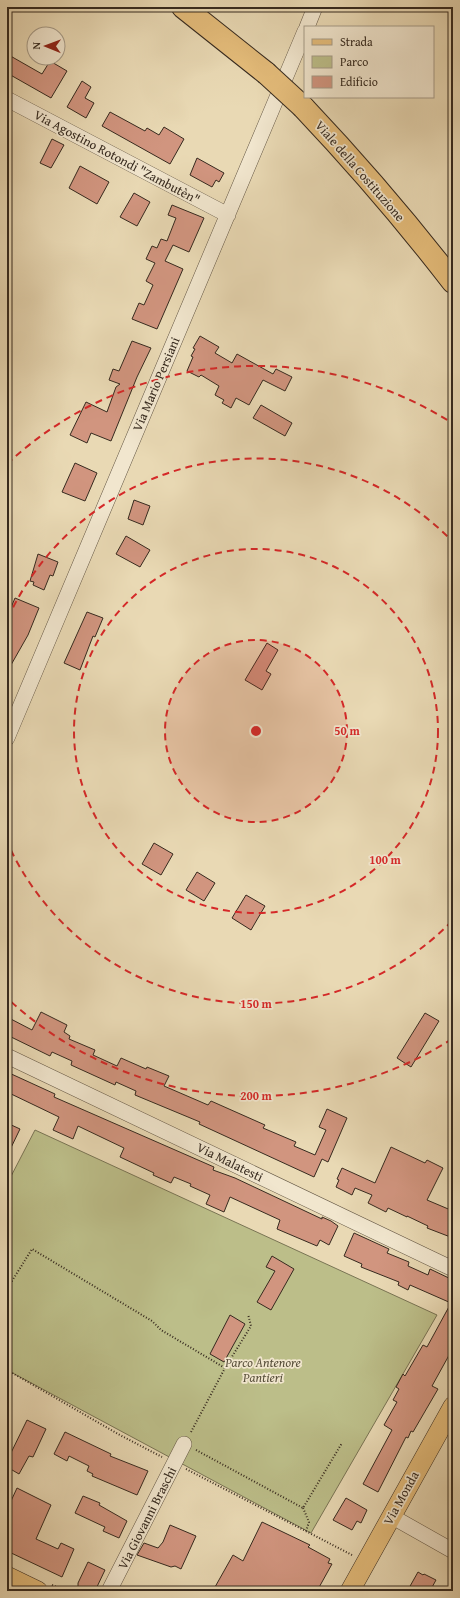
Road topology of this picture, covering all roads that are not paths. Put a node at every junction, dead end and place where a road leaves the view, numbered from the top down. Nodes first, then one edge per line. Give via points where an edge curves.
1 (184, 7) edge
2 (315, 7) edge
3 (307, 26) edge
4 (304, 33) edge
5 (7, 99) edge
6 (228, 214) junction
7 (453, 282) edge
8 (7, 738) edge
9 (7, 1056) edge
10 (453, 1269) edge
11 (453, 1406) edge
12 (184, 1444) road end
13 (391, 1516) junction
14 (453, 1551) edge
15 (7, 1576) edge
16 (38, 1591) edge
17 (109, 1591) edge
18 (350, 1591) edge

1 - 7 highway, Viale della Costituzione, bridge via 266,73 303,107 350,157 421,240
2 - 3 street
4 - 6 street, Via Mario Persiani
5 - 6 street, Via Agostino Rotondi "Zambutèn"
6 - 8 street, Via Mario Persiani
9 - 10 street, Via Malatesti
11 - 13 main road, Via Monda
12 - 17 street, Via Giovanni Braschi
13 - 14 street
13 - 18 main road, Via Monda
15 - 16 main road

